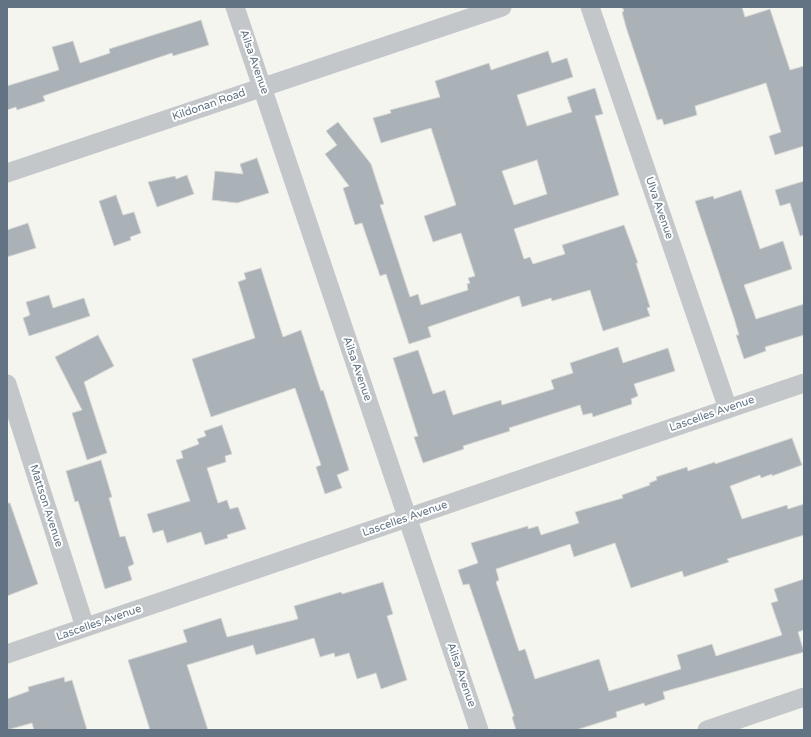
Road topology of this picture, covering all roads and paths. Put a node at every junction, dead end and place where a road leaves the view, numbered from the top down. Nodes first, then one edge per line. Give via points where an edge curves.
1 (235, 7) edge
2 (502, 7) edge
3 (590, 7) edge
4 (262, 88) junction
5 (7, 173) edge
6 (804, 383) edge
7 (7, 384) edge
8 (728, 409) junction
9 (408, 518) junction
10 (85, 627) junction
11 (7, 654) edge
12 (804, 697) edge
13 (479, 730) edge
14 (707, 730) edge

1 - 4 street, Ailsa Avenue
2 - 4 street, Kildonan Road
3 - 8 street, Ulva Avenue
4 - 5 street, Kildonan Road
4 - 9 street, Ailsa Avenue
6 - 8 street, Lascelles Avenue
7 - 10 street, Mattson Avenue
8 - 9 street, Lascelles Avenue
9 - 10 street, Lascelles Avenue
9 - 13 street, Ailsa Avenue
10 - 11 street, Lascelles Avenue
12 - 14 street

